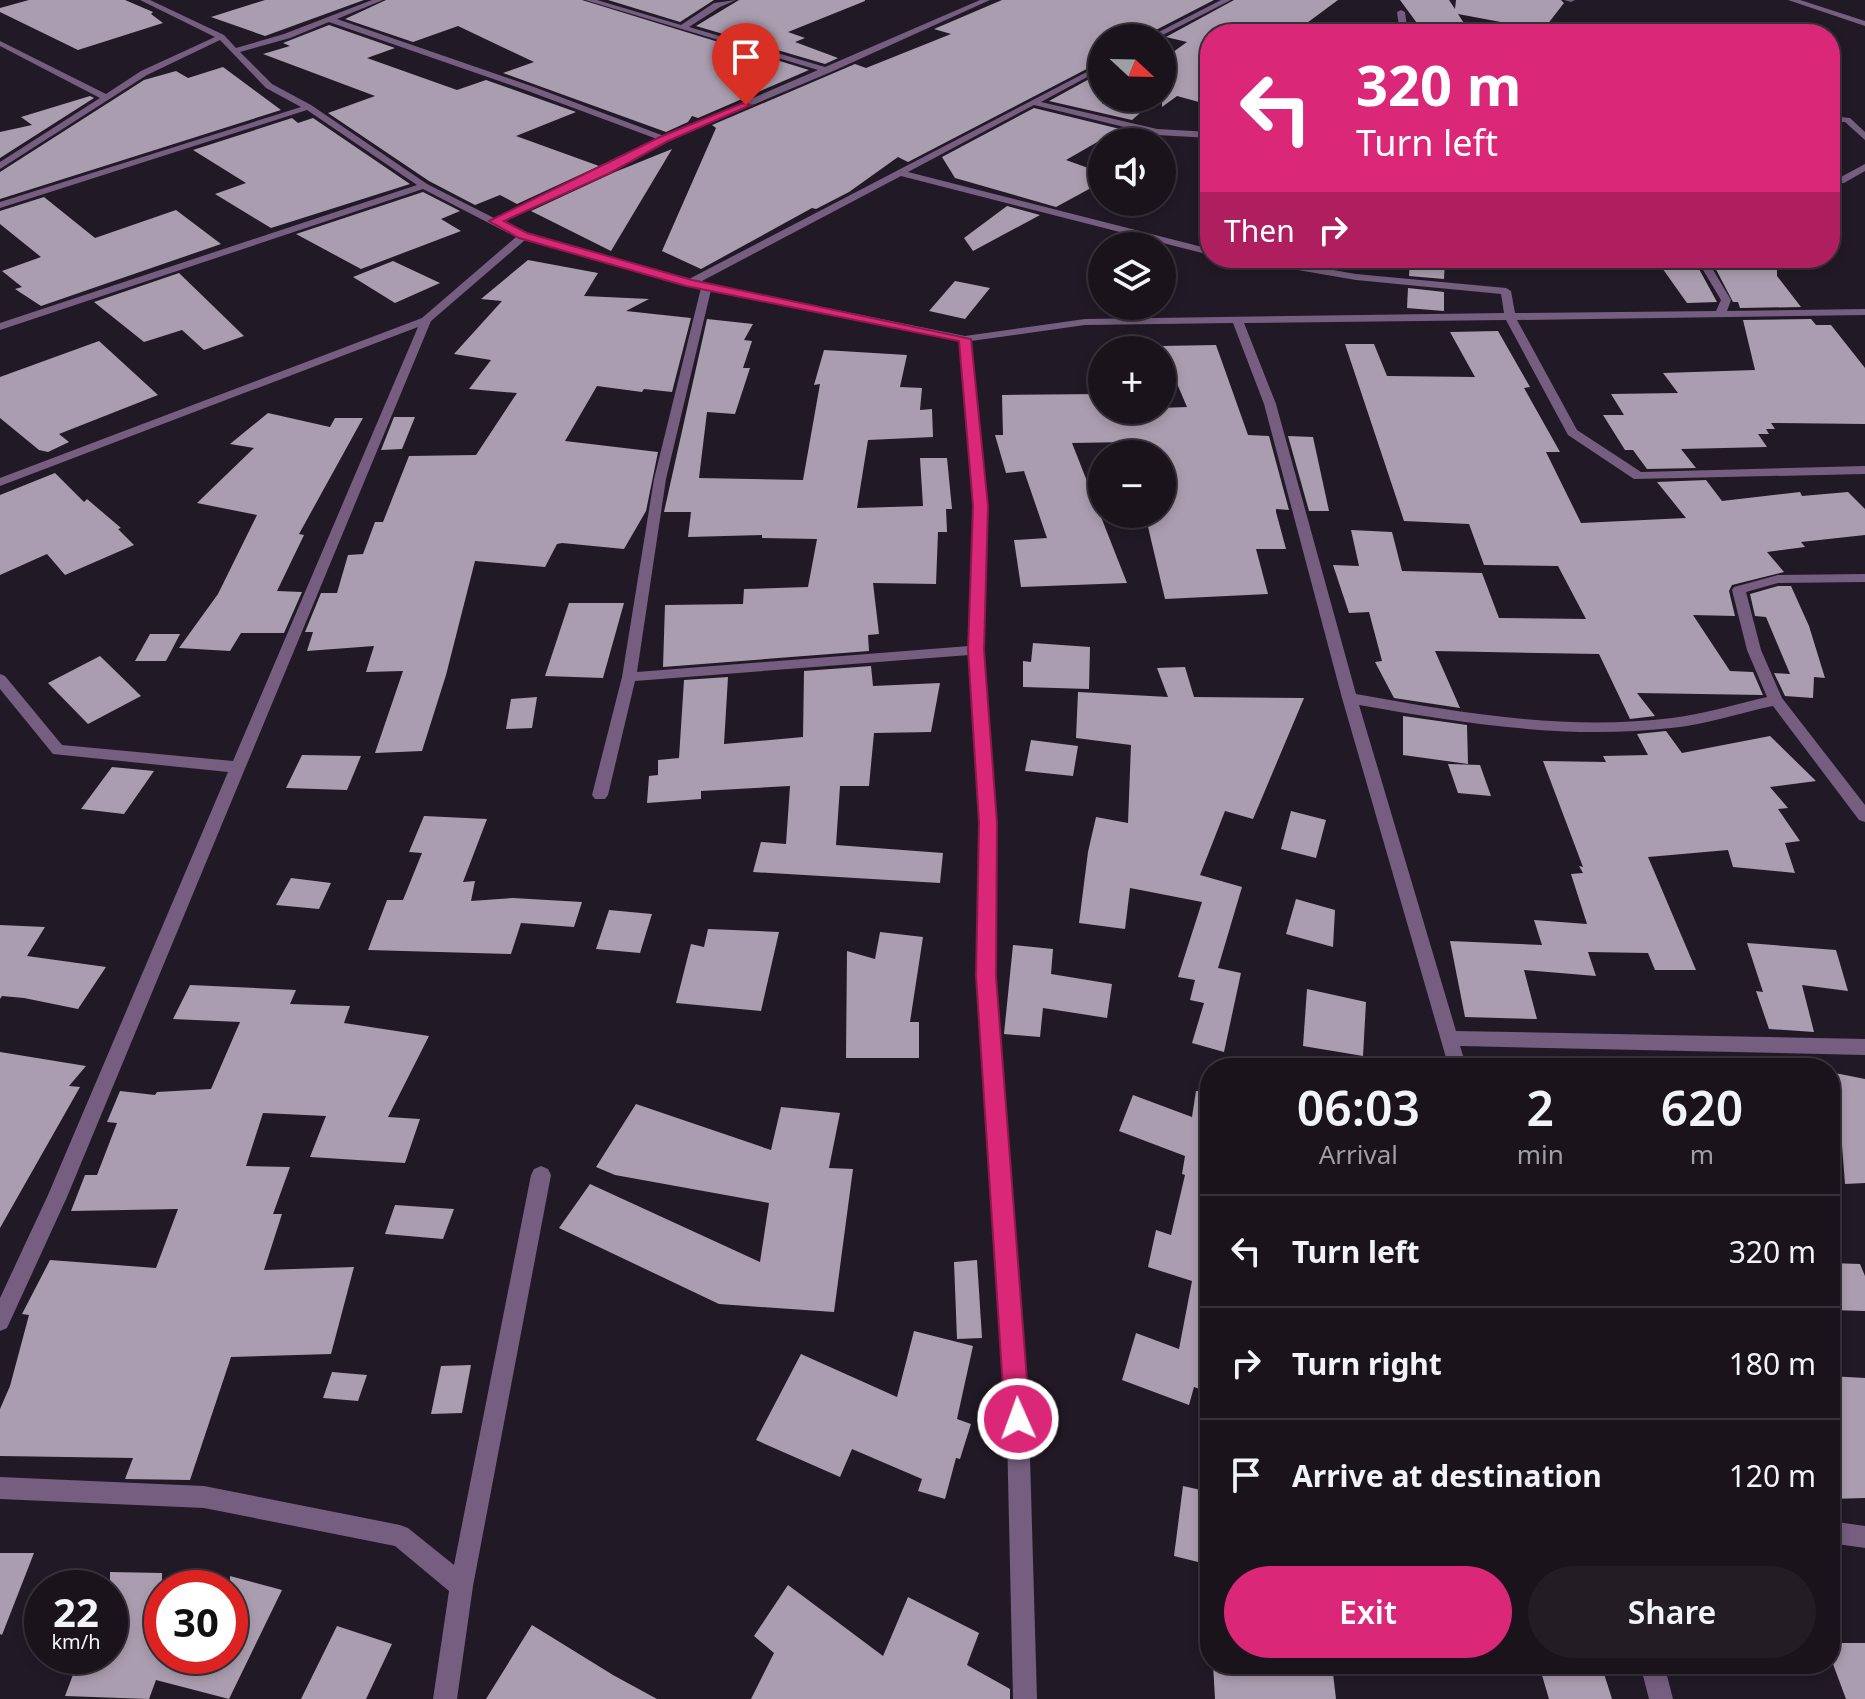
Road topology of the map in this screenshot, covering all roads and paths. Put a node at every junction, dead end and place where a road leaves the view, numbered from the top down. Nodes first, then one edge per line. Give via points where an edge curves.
1 (144, 0) edge
2 (379, 0) edge
3 (589, 0) edge
4 (700, 0) edge
5 (732, 0) edge
6 (986, 0) edge
7 (1227, 0) edge
8 (1797, 1) edge
9 (717, 5) junction
10 (1401, 12) dead end
11 (328, 19) junction
12 (1403, 24) edge
13 (1865, 24) edge
14 (1176, 26) edge
15 (683, 27) junction
16 (221, 37) junction
17 (0, 43) edge
18 (233, 51) junction
19 (828, 70) junction
20 (1088, 74) edge
21 (107, 98) junction
22 (1036, 103) junction
23 (308, 107) junction
24 (1840, 120) edge
25 (1200, 134) edge
26 (1865, 137) edge
27 (664, 139) junction
28 (0, 166) edge
29 (1865, 167) edge
30 (902, 173) junction
31 (1840, 181) edge
32 (424, 186) junction
33 (0, 205) edge
34 (495, 221) junction
35 (523, 236) junction
36 (1200, 249) edge
37 (1304, 268) edge
38 (1707, 268) edge
39 (690, 283) junction
40 (707, 287) junction
41 (1721, 312) junction
42 (1865, 312) edge
43 (1510, 317) junction
44 (426, 320) junction
45 (1237, 320) junction
46 (0, 327) edge
47 (965, 339) junction
48 (1863, 470) edge
49 (0, 482) edge
50 (1865, 578) edge
51 (976, 650) junction
52 (629, 677) junction
53 (0, 679) edge
54 (1349, 698) junction
55 (1776, 700) junction
56 (238, 767) junction
57 (600, 795) dead end
58 (1865, 816) edge
59 (1448, 1038) junction
60 (1865, 1047) edge
61 (1455, 1058) edge
62 (541, 1175) dead end
63 (0, 1321) edge
64 (0, 1488) edge
65 (1840, 1533) edge
66 (1865, 1537) edge
67 (461, 1586) junction
68 (1655, 1674) edge
69 (445, 1699) edge
70 (1025, 1699) edge
71 (1661, 1699) edge

1 - 16 street
2 - 11 street
3 - 15 street
4 - 9 street
5 - 9 street
6 - 19 street
7 - 14 street
8 - 13 street
9 - 15 street
10 - 12 street
11 - 18 street
11 - 27 street
15 - 19 street
16 - 18 street
16 - 21 street via 144,73
17 - 21 street
18 - 23 street via 269,86
19 - 27 street
20 - 22 street
21 - 28 street
22 - 25 street via 1157,132
22 - 30 street
23 - 32 street
23 - 33 street
24 - 26 street
27 - 34 street
29 - 31 street
30 - 36 street
30 - 39 street
32 - 34 street
32 - 46 street
34 - 35 street
35 - 39 street
35 - 44 street
37 - 43 street via 1506,291
38 - 41 street via 1726,300
39 - 40 street
40 - 47 street
40 - 52 street via 660,479
41 - 42 street
41 - 43 street
43 - 45 street
43 - 48 street via 1572,432 1638,476
44 - 49 street
44 - 56 street
45 - 47 street via 1085,322
45 - 54 street via 1270,404
47 - 51 street via 980,506
50 - 55 street via 1778,579 1739,590 1754,650
51 - 52 street
51 - 70 street via 988,823 986,976 1017,1388
52 - 57 street
53 - 56 street via 58,750
54 - 55 street via 1472,720 1581,729 1674,723
54 - 59 street
55 - 58 street
56 - 63 street
59 - 60 street
59 - 61 street
62 - 67 street
64 - 67 street via 204,1497 400,1536
65 - 66 street
67 - 69 street
68 - 71 street

